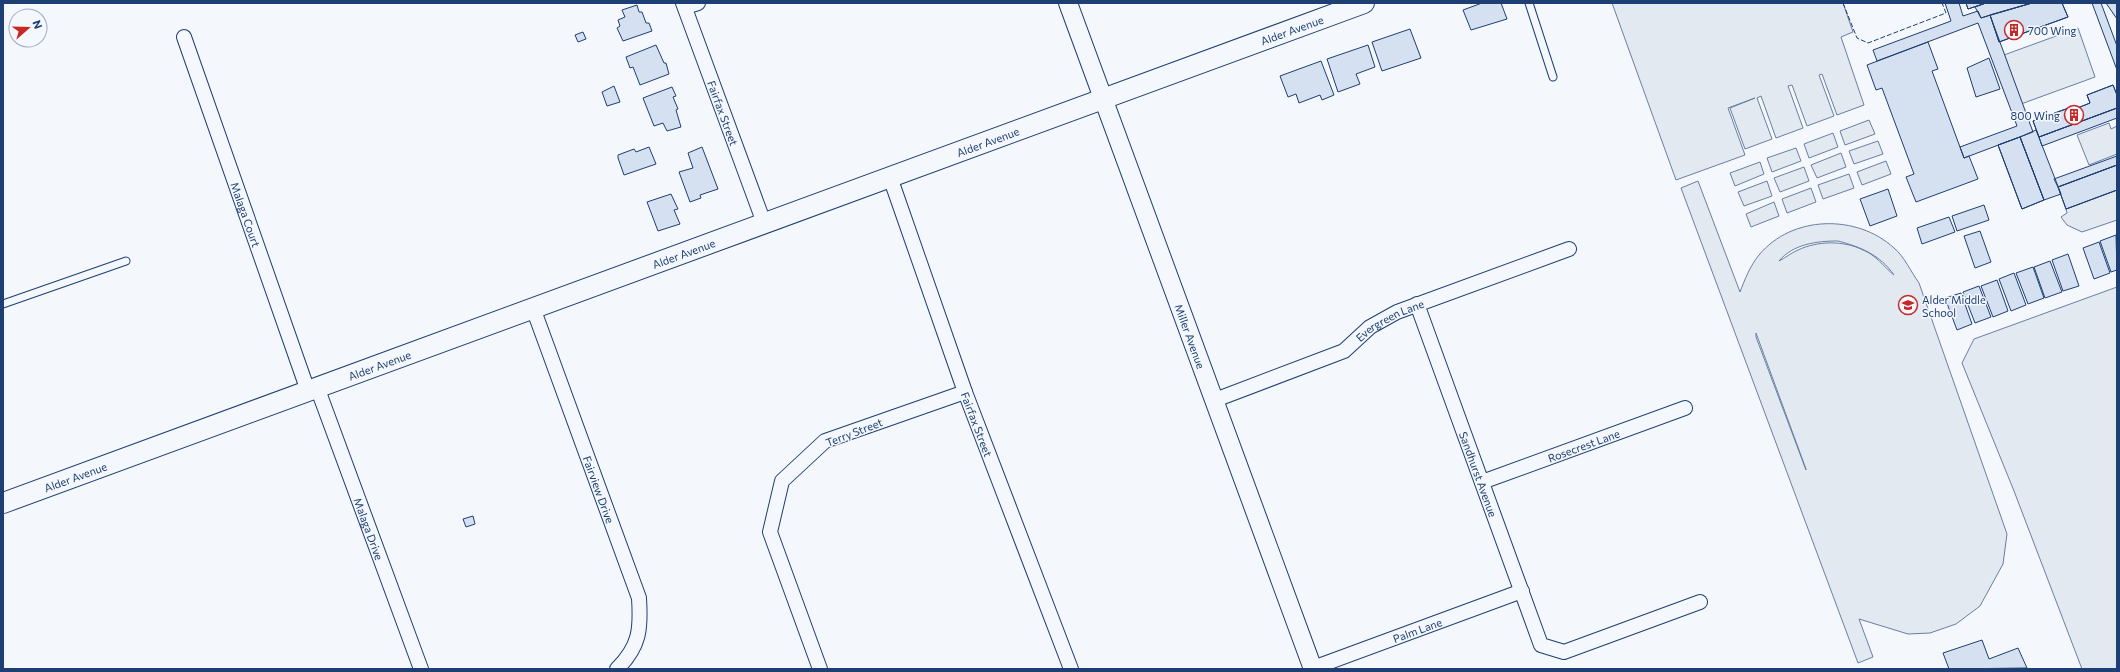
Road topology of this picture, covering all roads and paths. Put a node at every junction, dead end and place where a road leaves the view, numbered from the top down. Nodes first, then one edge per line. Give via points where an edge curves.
1 (698, 3) edge
2 (1068, 3) edge
3 (1364, 3) edge
4 (1529, 3) edge
5 (684, 5) edge
6 (184, 37) dead end
7 (1553, 78) dead end
8 (1104, 98) junction
9 (890, 177) junction
10 (764, 223) junction
11 (1569, 249) dead end
12 (126, 261) dead end
13 (3, 304) edge
14 (1417, 304) junction
15 (533, 308) junction
16 (313, 389) junction
17 (965, 392) junction
18 (1215, 400) junction
19 (1685, 408) dead end
20 (1482, 482) junction
21 (3, 503) edge
22 (1522, 591) junction
23 (1700, 602) dead end
24 (421, 669) edge
25 (617, 669) edge
26 (820, 669) edge
27 (1071, 669) edge
28 (1313, 669) edge

1 - 5 street
2 - 8 street, Miller Avenue
3 - 8 main road, Alder Avenue
4 - 7 lane
5 - 10 street, Fairfax Street
6 - 16 street, Malaga Court
8 - 9 main road, Alder Avenue
8 - 18 street, Miller Avenue
9 - 10 main road, Alder Avenue
9 - 17 street, Fairfax Street
10 - 15 main road, Alder Avenue
11 - 14 street, Evergreen Lane
12 - 13 lane
14 - 18 street, Evergreen Lane via 1370,326 1344,351
14 - 20 street, Sandhurst Avenue
15 - 16 main road, Alder Avenue
15 - 25 street, Fairview Drive via 639,598 641,622 636,646
16 - 21 main road, Alder Avenue
16 - 24 street, Malaga Drive
17 - 26 street, Terry Street via 825,441 782,481 770,532
17 - 27 street, Fairfax Street
18 - 28 street, Miller Avenue
19 - 20 street, Rosecrest Lane
20 - 22 street, Sandhurst Avenue
22 - 23 street, Sandhurst Avenue via 1541,644 1564,652
22 - 28 street, Palm Lane

